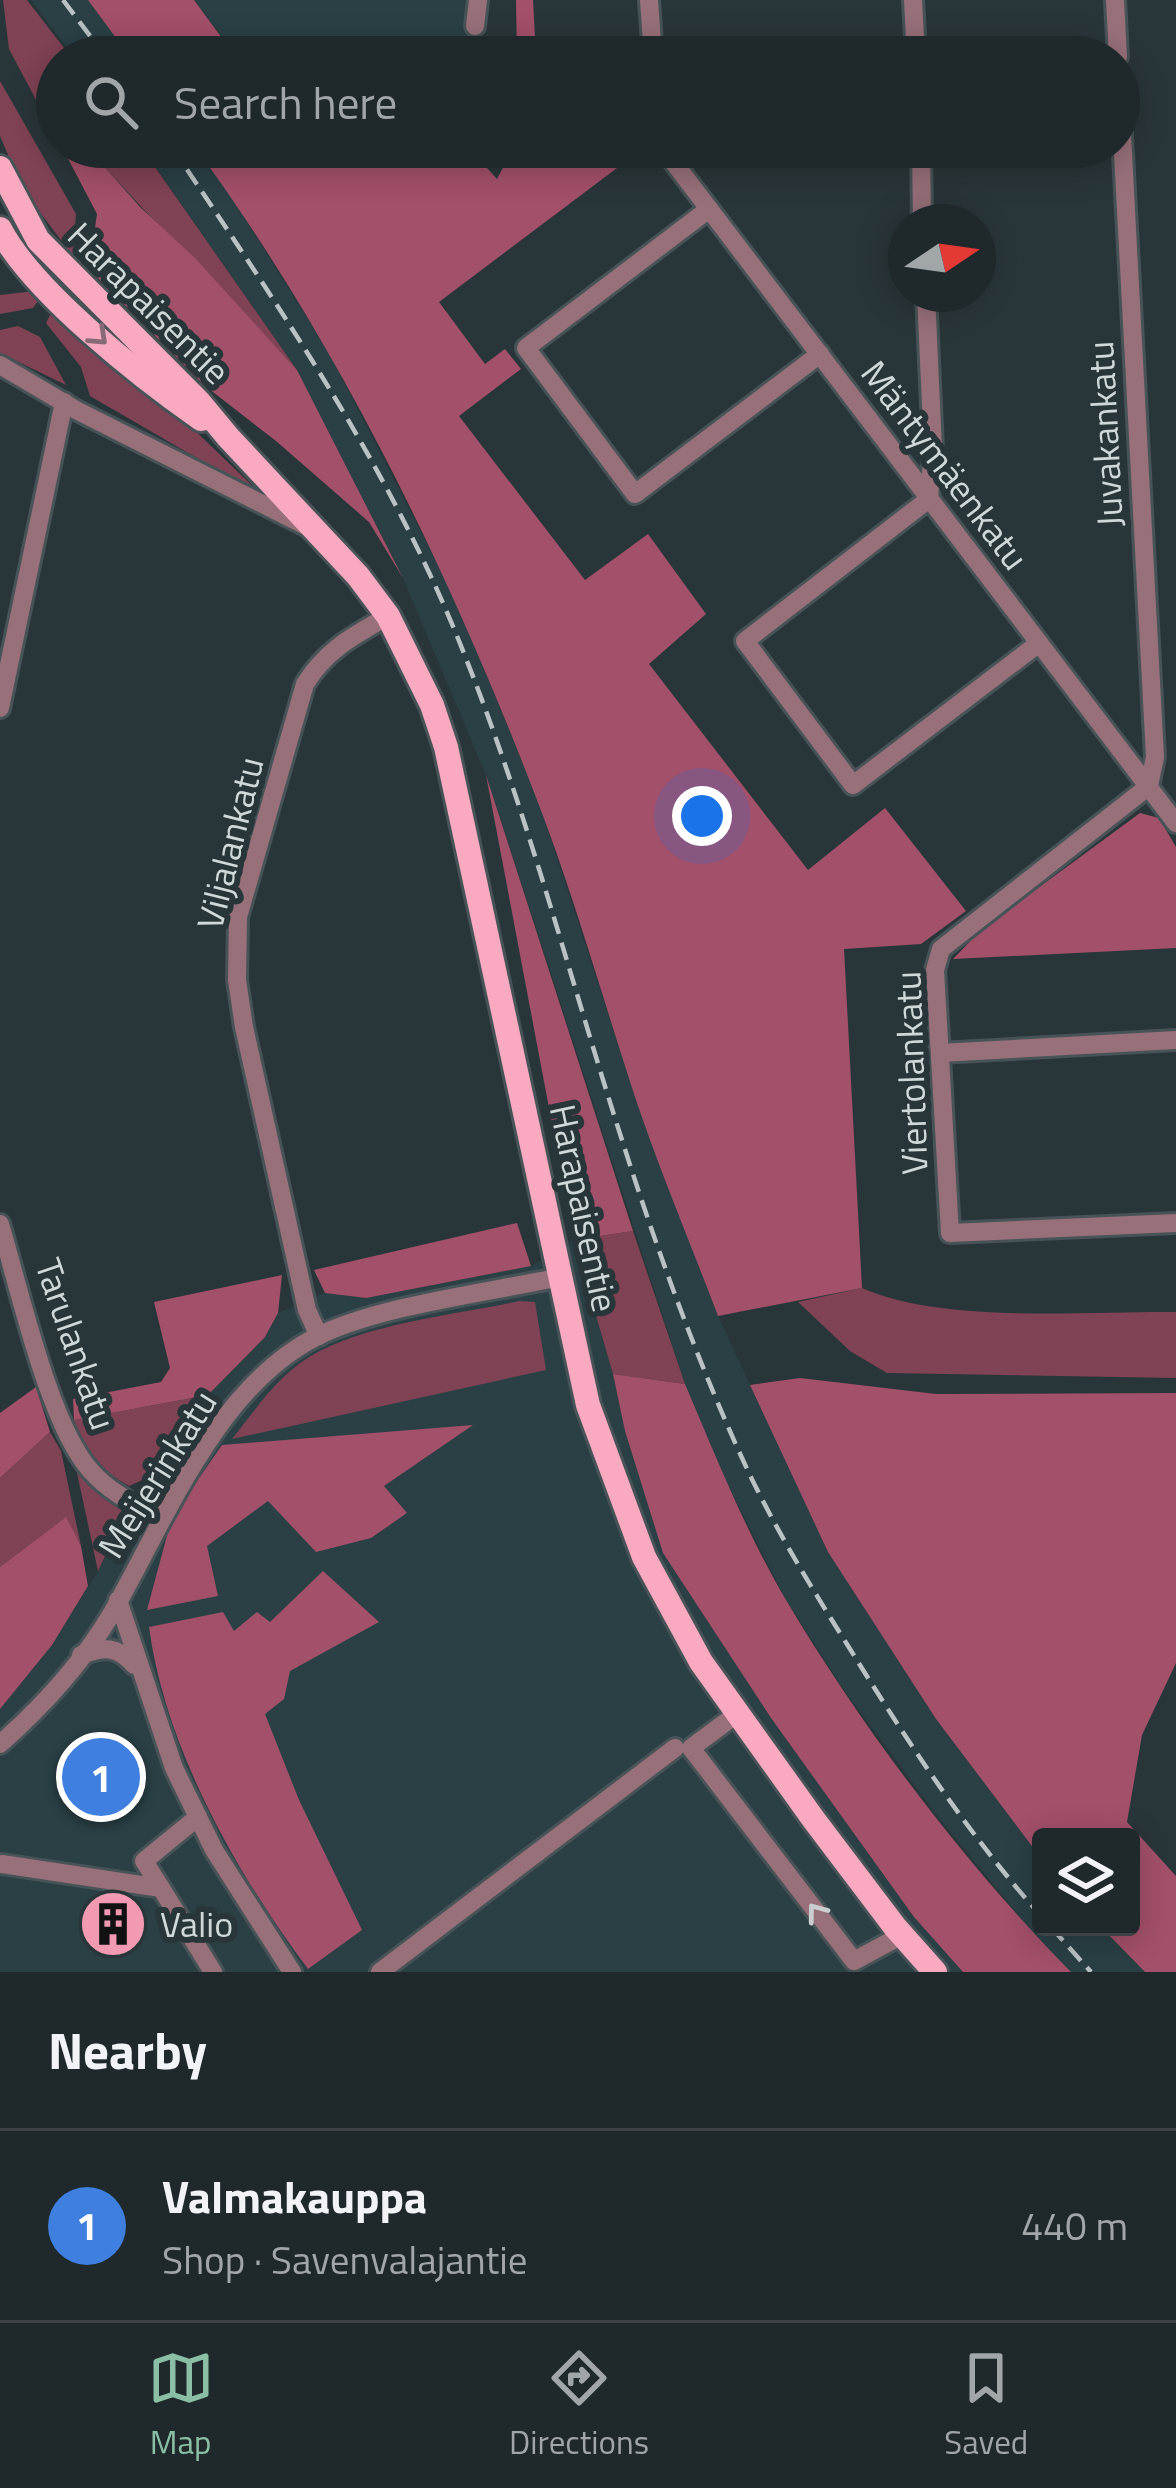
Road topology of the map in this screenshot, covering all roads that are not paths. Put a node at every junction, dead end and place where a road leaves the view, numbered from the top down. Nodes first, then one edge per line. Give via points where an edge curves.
1 (478, 0) edge
2 (650, 0) edge
3 (914, 0) edge
4 (1115, 0) edge
5 (475, 26) dead end
6 (651, 36) edge
7 (915, 36) edge
8 (1117, 36) edge
9 (0, 168) edge
10 (678, 168) edge
11 (921, 168) edge
12 (1124, 168) edge
13 (922, 204) edge
14 (709, 209) junction
15 (0, 229) edge
16 (38, 240) junction
17 (7, 262) edge
18 (927, 312) edge
19 (820, 354) junction
20 (0, 365) edge
21 (64, 402) junction
22 (227, 437) junction
23 (929, 499) junction
24 (321, 534) junction
25 (388, 616) junction
26 (1039, 643) junction
27 (0, 708) edge
28 (1149, 786) junction
29 (1176, 823) edge
30 (1176, 1040) edge
31 (940, 1053) junction
32 (1176, 1222) edge
33 (0, 1225) edge
34 (562, 1277) junction
35 (8, 1279) edge
36 (319, 1336) junction
37 (160, 1519) junction
38 (118, 1600) junction
39 (81, 1655) junction
40 (140, 1672) junction
41 (738, 1713) junction
42 (0, 1744) edge
43 (683, 1748) junction
44 (198, 1817) junction
45 (1, 1863) edge
46 (161, 1888) junction
47 (902, 1935) junction
48 (213, 1972) edge
49 (292, 1972) edge
50 (380, 1972) edge
51 (935, 1972) edge

1 - 5 street
2 - 6 street
3 - 7 street
4 - 8 street
9 - 16 main road
10 - 14 street, Mäntymäenkatu
11 - 13 street
12 - 28 street, Juvakankatu via 1155,757
14 - 19 street, Mäntymäenkatu
14 - 19 street via 526,348 635,494
15 - 17 main road
16 - 17 main road, Harapaisentie
16 - 22 main road, Harapaisentie
17 -> 22 main road, Harapaisentie via 143,379
18 - 23 street
19 - 23 street, Mäntymäenkatu
20 - 21 street
21 - 24 street
21 - 27 street
22 - 24 main road, Harapaisentie
23 - 26 street, Mäntymäenkatu
23 - 26 street via 745,641 853,785
24 - 25 main road, Harapaisentie
25 - 34 main road, Harapaisentie via 432,706 452,770
25 - 36 street, Viljalankatu via 336,645 305,684 238,917 244,1027
26 - 28 street, Mäntymäenkatu
28 - 29 street, Mäntymäenkatu
28 - 31 street, Viertolankatu via 941,949
30 - 31 street
31 - 32 street, Viertolankatu via 950,1233
33 - 35 street, Tarulankatu
34 - 36 street, Meijerinkatu
34 - 41 main road, Harapaisentie via 588,1405 644,1557
35 - 37 street, Tarulankatu via 71,1443 118,1495
36 - 37 street, Meijerinkatu via 249,1390
37 - 38 street, Meijerinkatu
38 - 39 street, Meijerinkatu
38 - 40 street
39 - 40 street via 103,1647 124,1653
39 - 42 street, Meijerinkatu
40 - 44 street
41 - 43 street
41 - 47 main road, Harapaisentie
47 -> 43 street via 854,1961
43 - 50 street
44 - 46 street via 144,1861
44 - 49 street
45 - 46 street
46 - 48 street
47 - 51 main road, Harapaisentie

